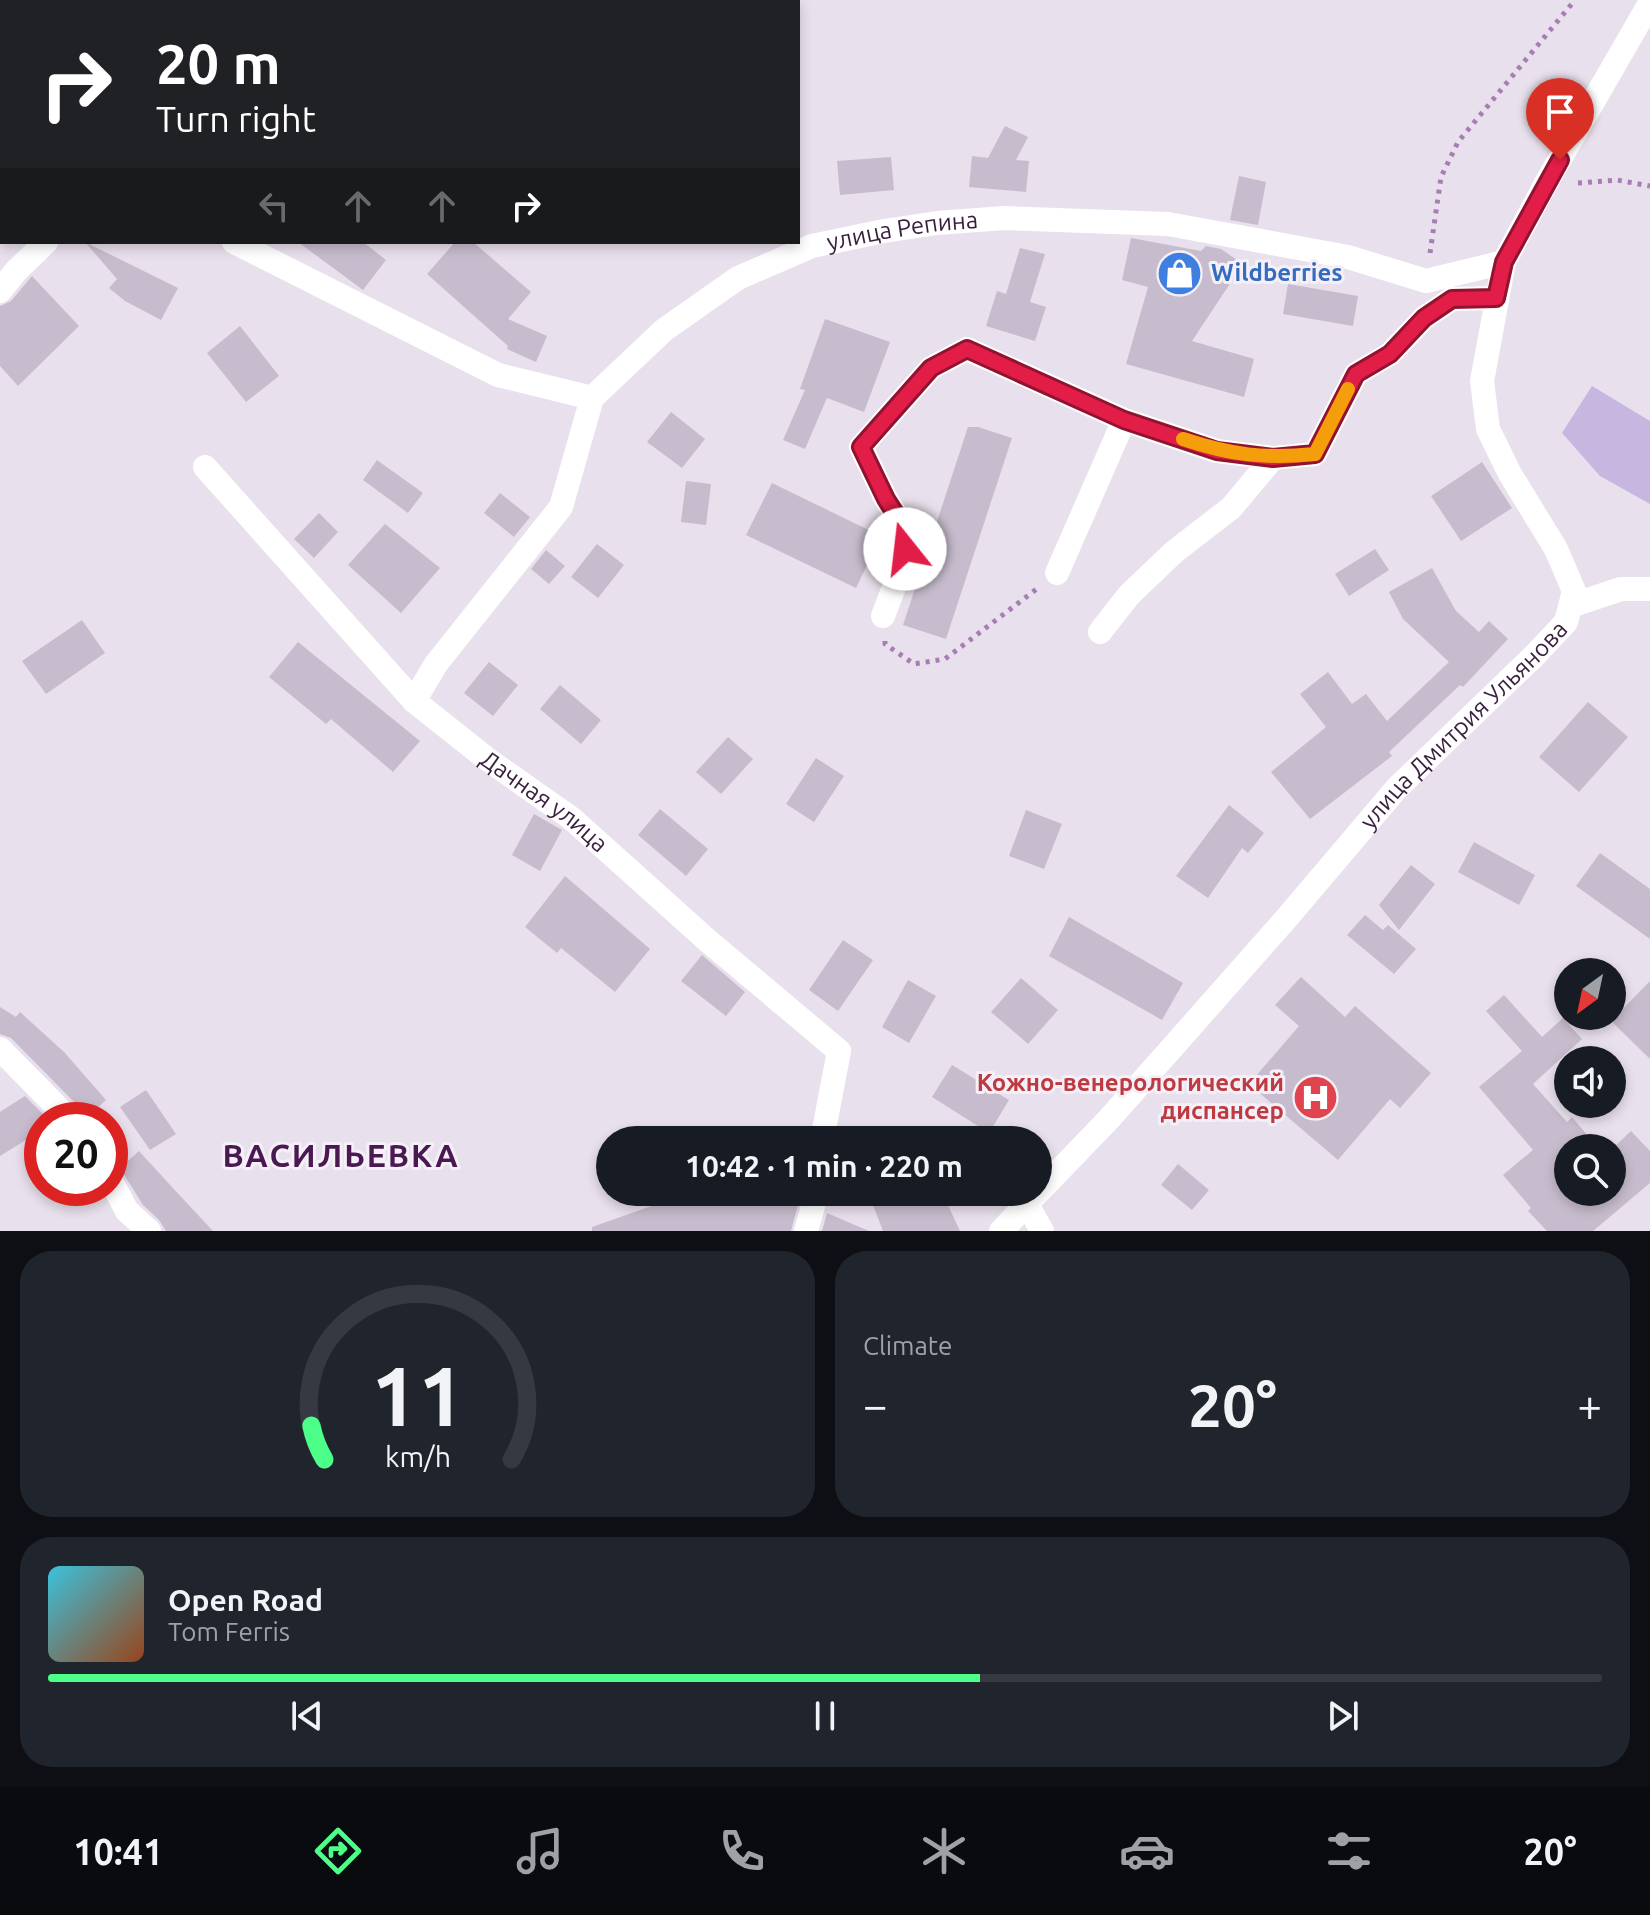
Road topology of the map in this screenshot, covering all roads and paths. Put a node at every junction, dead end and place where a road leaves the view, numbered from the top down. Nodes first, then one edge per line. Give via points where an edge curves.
1 (1575, 0) edge
2 (1650, 3) edge
3 (1545, 185) junction
4 (1650, 186) edge
5 (44, 244) edge
6 (238, 244) edge
7 (1504, 262) junction
8 (1426, 281) junction
9 (0, 291) edge
10 (1496, 298) junction
11 (592, 398) junction
12 (1124, 420) junction
13 (1273, 458) junction
14 (205, 467) dead end
15 (1057, 573) joint
16 (1650, 589) edge
17 (1573, 605) junction
18 (883, 616) joint
19 (1100, 632) dead end
20 (414, 701) junction
21 (0, 1049) edge
22 (52, 1102) edge
23 (825, 1126) edge
24 (1052, 1180) edge
25 (124, 1206) edge
26 (813, 1206) edge
27 (1028, 1206) joint
28 (149, 1231) edge
29 (806, 1231) edge
30 (1001, 1231) edge
31 (1042, 1231) edge

1 - 8 path via 1448,159
2 - 3 street, улица Дмитрия Ульянова
3 - 4 path via 1617,180
3 - 7 street, улица Дмитрия Ульянова
5 - 9 street
6 - 11 street via 498,375
7 - 8 street
7 - 10 street, улица Дмитрия Ульянова
8 - 11 street, улица Репина via 1348,257 1168,224 1004,218 937,223 812,246 738,278 664,330
10 - 13 street via 1452,299 1424,318 1390,354 1356,374 1315,454
10 - 17 street, улица Дмитрия Ульянова via 1482,381 1488,429 1556,549 1574,591
11 - 20 street via 561,507 436,664
12 - 13 street via 1217,451
12 - 15 street
12 - 18 street via 967,349 931,368 861,447 907,532 902,566
13 - 19 street via 1231,508 1129,595
14 - 20 street, Дачная улица
15 - 18 path via 945,659 914,664 885,644
16 - 17 street via 1621,589
17 - 24 street, улица Дмитрия Ульянова via 1566,622 1534,656 1397,788
20 - 23 street, Дачная улица via 571,818 839,1051
21 - 22 street
25 - 28 street
26 - 29 street
27 - 30 street, улица Дмитрия Ульянова
27 - 31 street

